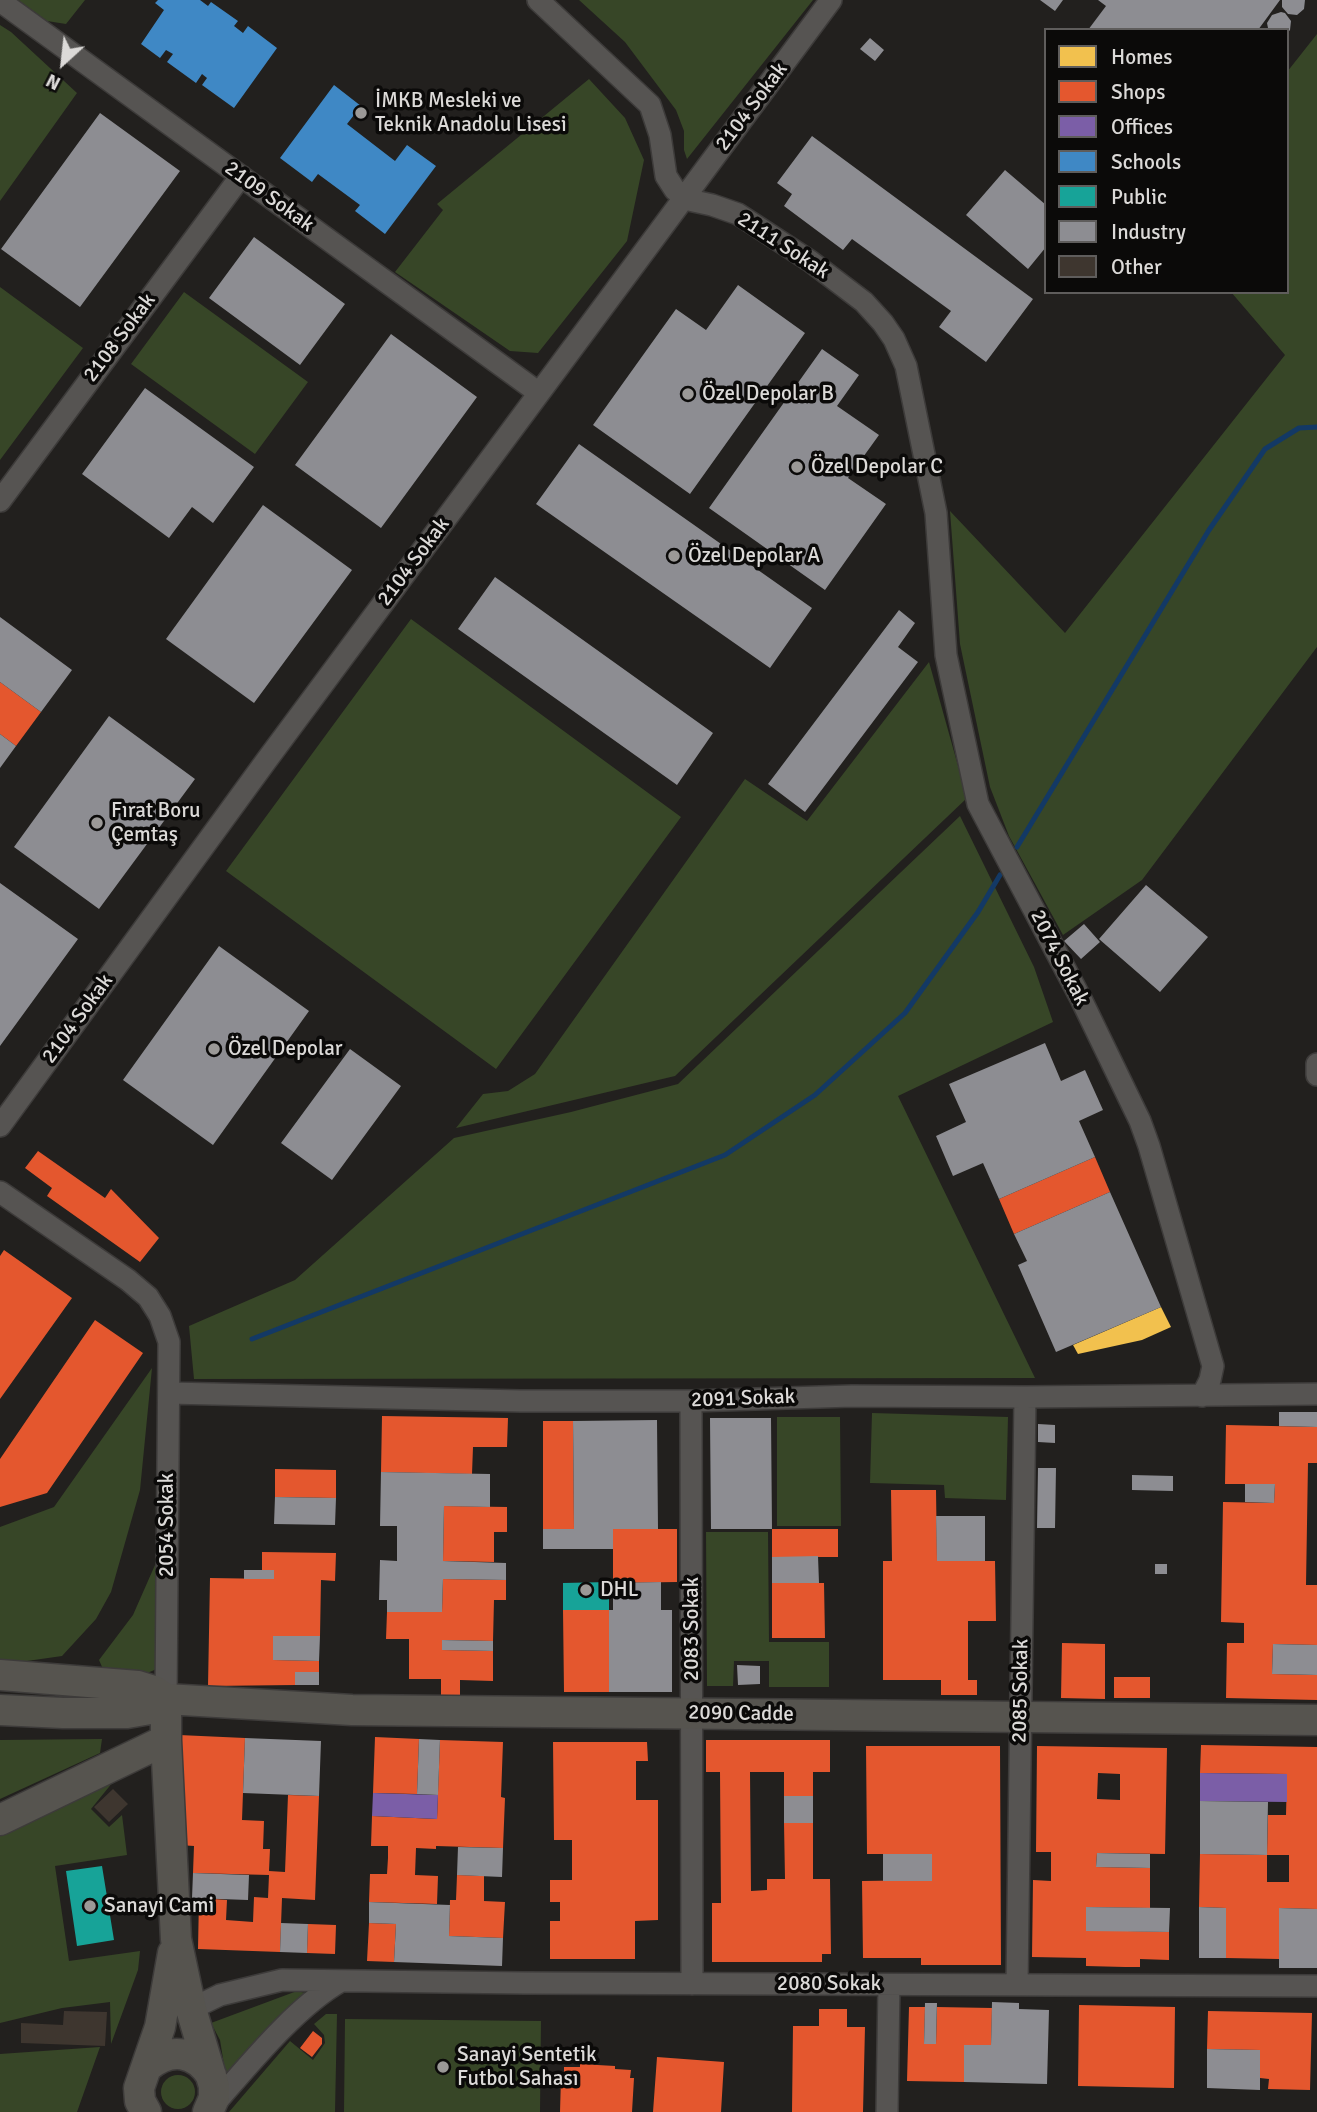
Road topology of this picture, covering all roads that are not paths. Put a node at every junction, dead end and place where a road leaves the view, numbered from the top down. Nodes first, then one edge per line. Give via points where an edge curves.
1 (538, 0) edge
2 (831, 0) edge
3 (0, 1) edge
4 (241, 176) junction
5 (685, 197) junction
6 (539, 393) junction
7 (0, 501) edge
8 (936, 513) joint
9 (1317, 1064) edge
10 (1317, 1075) edge
11 (0, 1126) edge
12 (0, 1192) edge
13 (169, 1393) junction
14 (1317, 1394) edge
15 (1202, 1395) junction
16 (1026, 1397) junction
17 (691, 1401) junction
18 (0, 1675) edge
19 (59, 1681) junction
20 (166, 1699) junction
21 (4, 1711) edge
22 (63, 1713) junction
23 (692, 1714) junction
24 (1021, 1717) junction
25 (1317, 1720) edge
26 (166, 1740) junction
27 (0, 1820) edge
28 (176, 1939) junction
29 (341, 1981) junction
30 (692, 1984) junction
31 (889, 1984) junction
32 (1017, 1985) junction
33 (1317, 1986) edge
34 (191, 2009) junction
35 (160, 2027) junction
36 (145, 2071) junction
37 (211, 2075) junction
38 (209, 2111) edge
39 (121, 2112) edge
40 (146, 2112) edge
41 (887, 2112) edge

1 - 5 street via 650,105 666,176
2 - 5 street, 2104 Sokak
3 - 4 street, 2109 Sokak
4 - 6 street, 2109 Sokak
4 - 7 street, 2108 Sokak
5 - 6 street, 2104 Sokak
5 - 8 street, 2111 Sokak via 749,221 864,302 883,323 906,366
6 - 11 street, 2104 Sokak
8 - 15 street, 2074 Sokak via 946,655 978,804 1081,999 1144,1134 1213,1366
9 - 10 street
12 - 13 street, 2054 Sokak via 148,1297 169,1342
13 - 17 street, 2091 Sokak
13 - 20 street, 2054 Sokak
14 - 15 street, 2091 Sokak
15 - 16 street, 2091 Sokak
16 - 17 street, 2091 Sokak
16 - 24 street, 2085 Sokak
17 - 23 street, 2083 Sokak
18 - 19 street, 2090 Cadde
19 - 20 street, 2090 Cadde via 138,1686
19 - 22 street via 54,1698
20 - 22 street, 2090 Cadde via 139,1712
20 - 23 street, 2090 Cadde via 352,1710
20 - 26 street, 2054 Sokak
21 - 22 street, 2090 Cadde
23 - 24 street, 2090 Cadde
23 - 30 street, 2083 Sokak
24 - 25 street, 2090 Cadde
24 - 32 street, 2085 Sokak
26 - 27 street
26 - 28 street, 2054 Sokak
28 - 34 street, 2054 Sokak
28 - 35 street, 2054 Sokak
29 - 30 street, 2080 Sokak
29 - 34 street, 2080 Sokak via 282,1980 220,1995
29 - 38 street via 314,1998
30 - 31 street, 2080 Sokak
31 - 32 street, 2080 Sokak
31 - 41 street
32 - 33 street, 2080 Sokak
34 - 35 street
34 - 37 street, 2054 Sokak
35 - 36 street, 2054 Sokak
36 - 37 street via 158,2058 182,2053 204,2064
36 - 39 street
36 - 40 street, 2054 Sokak via 139,2088
37 - 38 street, 2054 Sokak via 214,2098

